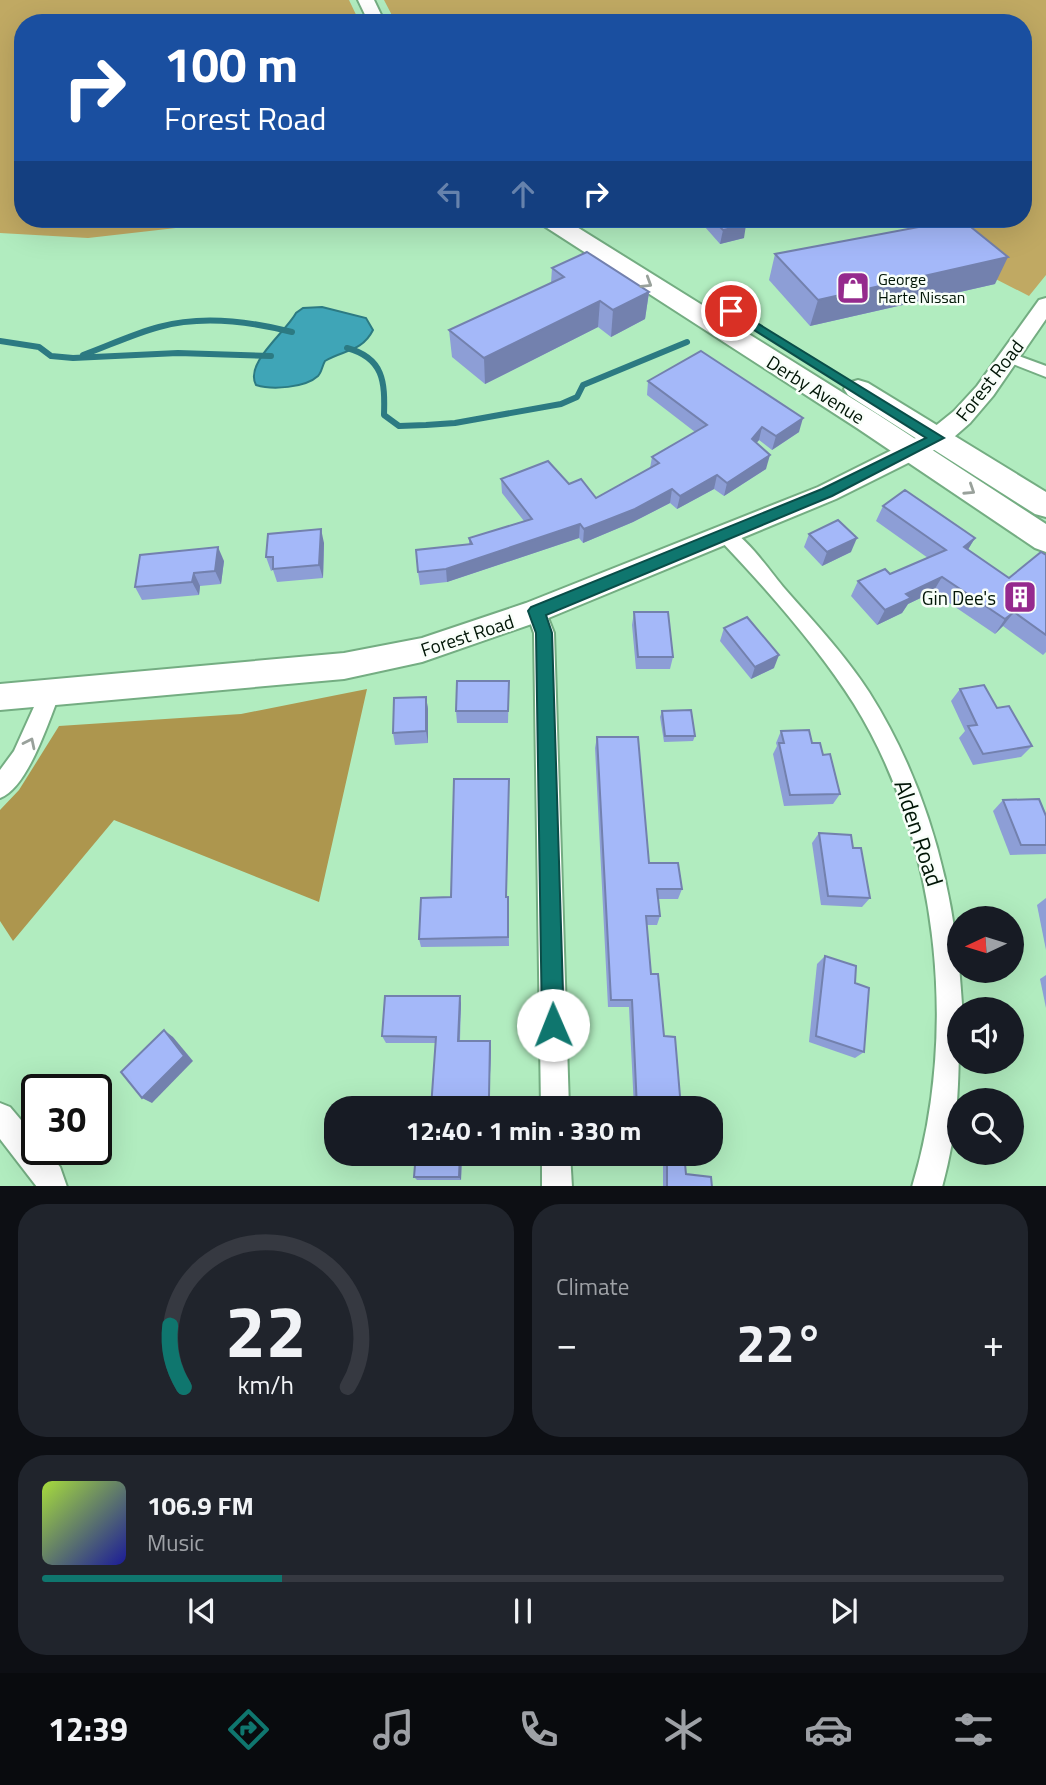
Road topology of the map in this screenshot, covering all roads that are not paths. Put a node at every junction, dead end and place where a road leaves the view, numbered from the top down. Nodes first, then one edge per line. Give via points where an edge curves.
1 (568, 228) edge
2 (595, 228) edge
3 (619, 253) junction
4 (1046, 304) edge
5 (1008, 358) junction
6 (1046, 372) edge
7 (925, 445) junction
8 (1046, 506) edge
9 (726, 535) junction
10 (1046, 540) edge
11 (536, 611) junction
12 (50, 693) junction
13 (0, 697) edge
14 (0, 788) edge
15 (555, 1096) edge
16 (0, 1116) edge
17 (556, 1166) edge
18 (52, 1186) edge
19 (557, 1186) edge
20 (927, 1186) edge

1 - 3 highway, Derby Avenue
2 - 3 highway, Derby Avenue
3 - 7 highway, Derby Avenue
4 - 5 main road, Forest Road
5 - 6 street
5 - 7 main road, Forest Road via 962,417
7 - 8 highway, Derby Avenue
7 - 9 main road, Forest Road
7 -> 10 highway, Derby Avenue
9 - 11 main road, Forest Road
9 - 20 street, Alden Road via 862,699 900,774 924,837 940,895 951,1001 946,1088
11 - 12 main road, Forest Road via 378,661
11 - 15 street via 544,633
12 - 13 main road, Forest Road
14 -> 12 street via 22,758
16 - 18 street via 50,1177
17 - 19 street

